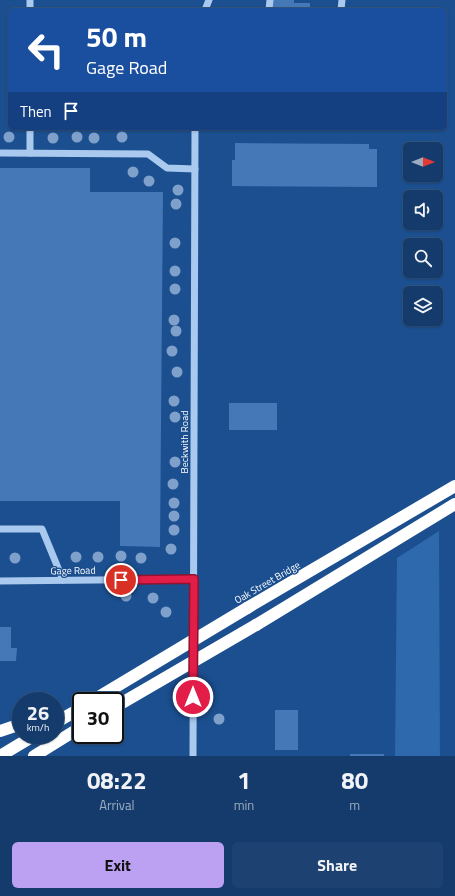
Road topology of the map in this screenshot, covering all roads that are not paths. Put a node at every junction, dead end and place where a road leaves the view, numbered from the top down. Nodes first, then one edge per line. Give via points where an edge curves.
1 (30, 130) edge
2 (195, 130) edge
3 (0, 153) edge
4 (30, 153) junction
5 (195, 169) junction
6 (455, 486) edge
7 (455, 504) edge
8 (0, 529) edge
9 (194, 579) junction
10 (63, 580) junction
11 (0, 581) edge
12 (107, 692) edge
13 (124, 701) edge
14 (12, 727) edge
15 (0, 731) edge
16 (72, 733) edge
17 (20, 744) edge
18 (0, 756) edge
19 (34, 756) edge
20 (193, 756) edge

1 - 4 street
2 - 5 street, Beckwith Road
3 - 4 street
4 - 5 street via 148,154 167,168
5 - 9 street, Beckwith Road
6 - 12 highway, Oak Street Bridge, bridge
7 - 13 highway, bridge via 256,625
8 - 10 street via 42,529
9 - 10 street, Gage Road
9 - 20 street, Beckwith Road
10 - 11 street, Gage Road
14 - 15 highway
16 - 19 highway
17 - 18 highway

